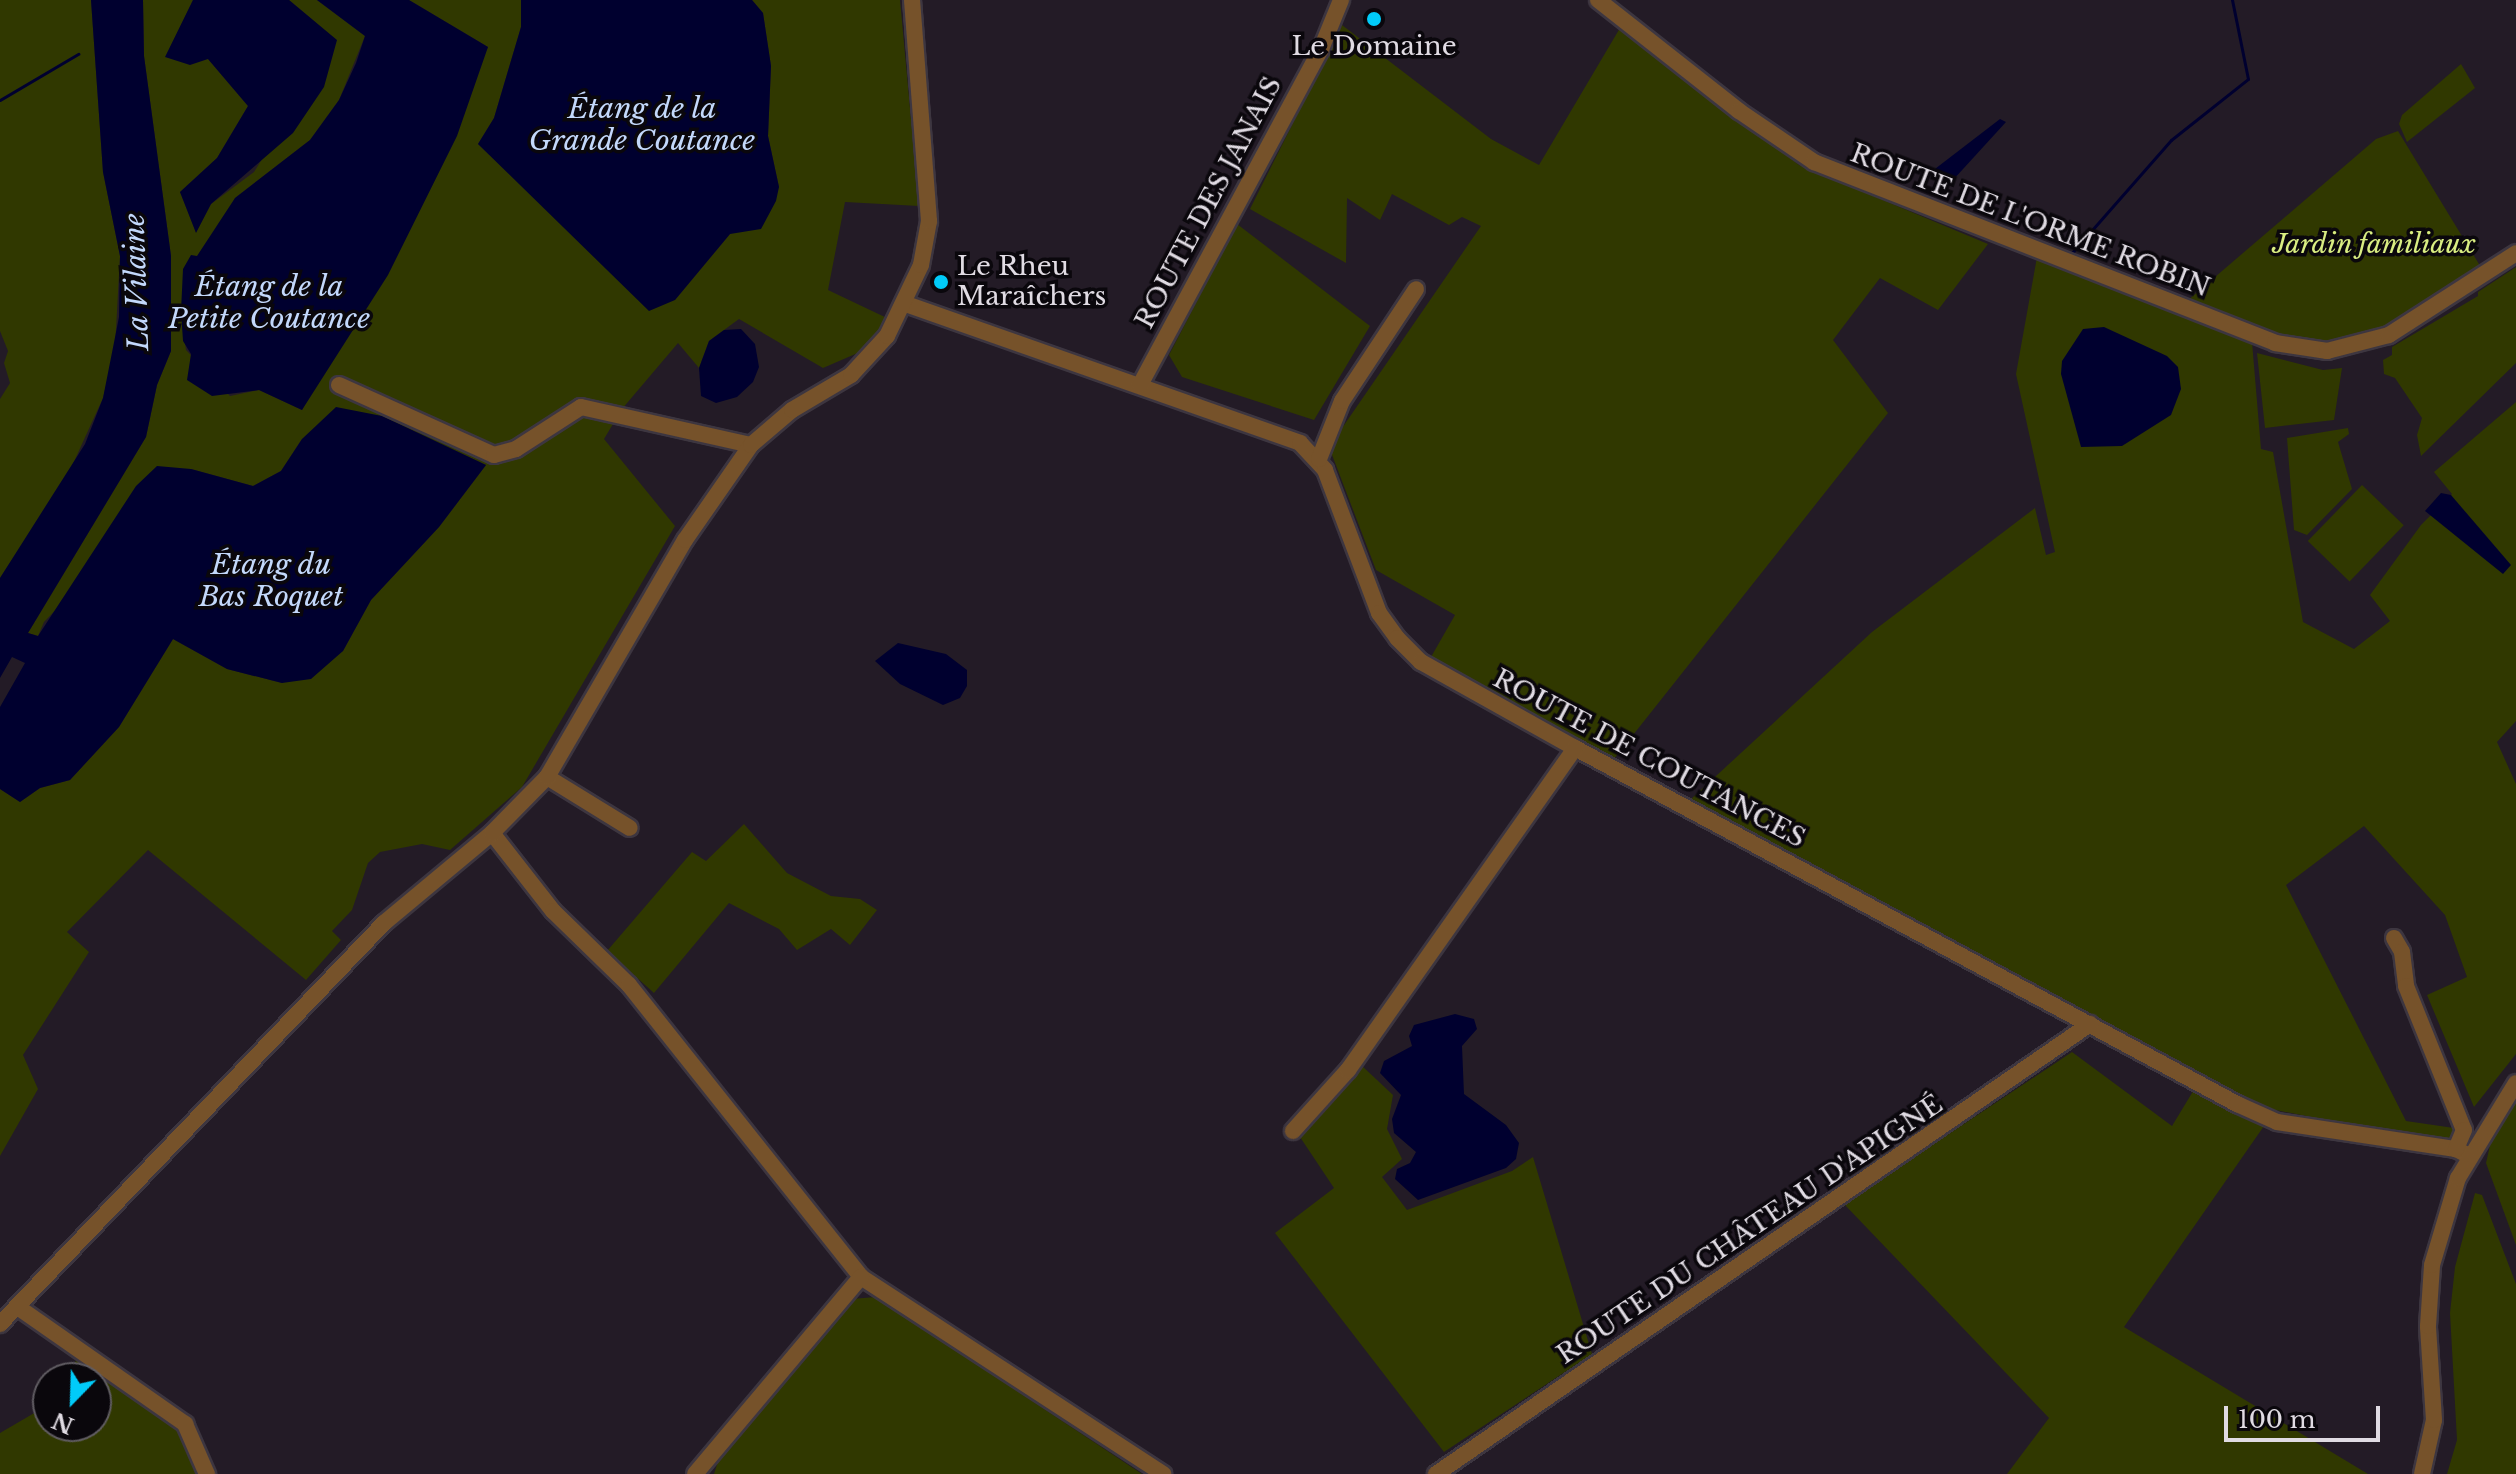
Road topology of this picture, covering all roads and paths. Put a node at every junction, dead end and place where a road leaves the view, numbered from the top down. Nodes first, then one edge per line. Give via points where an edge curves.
1 (912, 0) edge
2 (1341, 0) edge
3 (1598, 0) edge
4 (2516, 253) edge
5 (1416, 289) dead end
6 (906, 304) junction
7 (339, 385) dead end
8 (1140, 385) junction
9 (751, 445) junction
10 (1319, 459) junction
11 (1575, 748) junction
12 (547, 777) junction
13 (630, 828) dead end
14 (492, 833) junction
15 (2394, 938) dead end
16 (2090, 1024) junction
17 (2516, 1083) edge
18 (1293, 1131) dead end
19 (2463, 1152) junction
20 (861, 1277) junction
21 (19, 1308) junction
22 (0, 1324) edge
23 (207, 1474) edge
24 (695, 1474) edge
25 (1163, 1474) edge
26 (1436, 1474) edge
27 (2422, 1474) edge

1 - 6 street via 929,221 921,265
2 - 8 street, ROUTE DES JANAIS via 1321,49
3 - 4 street, ROUTE DE L'ORME ROBIN via 1739,111 1814,162 2275,343 2327,351 2359,346 2399,330
5 - 10 street via 1342,401
6 - 8 street
6 - 9 street via 887,336 851,375 792,410
7 - 9 street via 494,455 516,449 581,407
8 - 10 street via 1279,434
9 - 12 street via 692,528
10 - 11 street, ROUTE DE COUTANCES via 1379,613 1397,638 1421,662
11 - 16 street, ROUTE DE COUTANCES
11 - 18 street via 1348,1070
12 - 13 street
12 - 14 street
14 - 20 street via 553,911 629,985
14 - 21 street via 384,923
15 - 19 street via 2405,961 2406,986 2464,1130
16 - 19 street, ROUTE DE COUTANCES via 2277,1122
16 - 26 street, ROUTE DU CHÂTEAU D'APIGNÉ
17 - 19 street
19 - 27 street via 2432,1265 2428,1326 2434,1420
20 - 24 street
20 - 25 street
21 - 22 street
21 - 23 street via 185,1424

